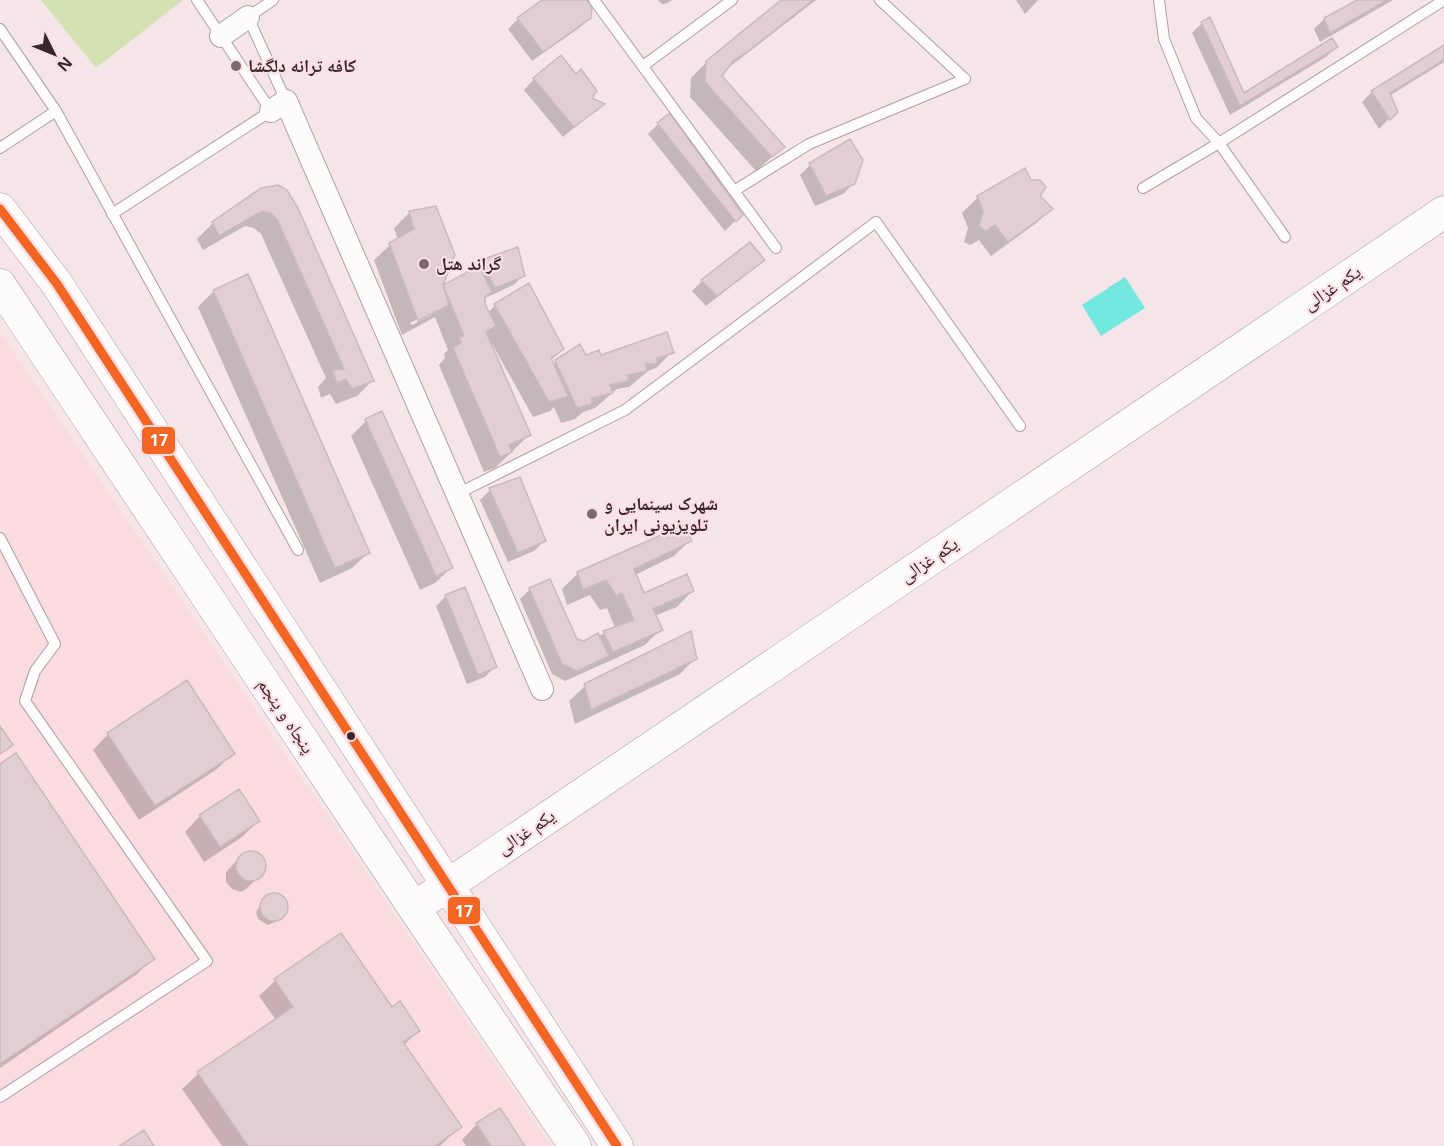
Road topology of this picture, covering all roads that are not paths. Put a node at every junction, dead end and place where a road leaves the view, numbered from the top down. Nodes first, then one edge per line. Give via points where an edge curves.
1 (197, 0) edge
2 (273, 0) edge
3 (594, 0) edge
4 (732, 0) edge
5 (880, 0) edge
6 (1159, 0) edge
7 (1444, 0) edge
8 (248, 17) junction
9 (0, 29) edge
10 (221, 36) junction
11 (643, 66) junction
12 (278, 106) junction
13 (56, 111) junction
14 (1219, 143) junction
15 (0, 148) edge
16 (1143, 188) dead end
17 (734, 191) junction
18 (0, 209) edge
19 (1444, 212) edge
20 (112, 213) junction
21 (1285, 237) dead end
22 (776, 248) dead end
23 (0, 285) edge
24 (1020, 426) dead end
25 (457, 494) junction
26 (0, 538) edge
27 (298, 550) dead end
28 (542, 688) dead end
29 (447, 885) junction
30 (414, 908) junction
31 (0, 1097) edge
32 (575, 1146) edge
33 (617, 1146) edge

1 - 10 lane
2 - 8 lane
3 - 11 lane
4 - 11 lane
5 - 17 lane via 965,79 809,144
6 - 14 lane via 1164,39 1196,118
7 - 14 lane
8 - 10 street
8 - 12 lane
9 - 13 lane
10 - 12 lane
11 - 17 lane
12 - 20 lane
12 - 25 street
13 - 15 lane
13 - 20 lane
14 - 16 lane
14 - 21 lane
17 - 22 lane
18 - 29 main road via 57,284
19 - 29 main road, یکم غزالی
20 - 27 lane
23 - 30 main road, پنجاه و پنجم
24 - 25 lane via 876,222 625,410
25 - 28 street
26 - 31 lane via 55,644 35,671 25,700 207,961
29 - 30 main road, یکم غزالی
29 - 33 main road
30 - 32 main road, پنجاه و پنجم

